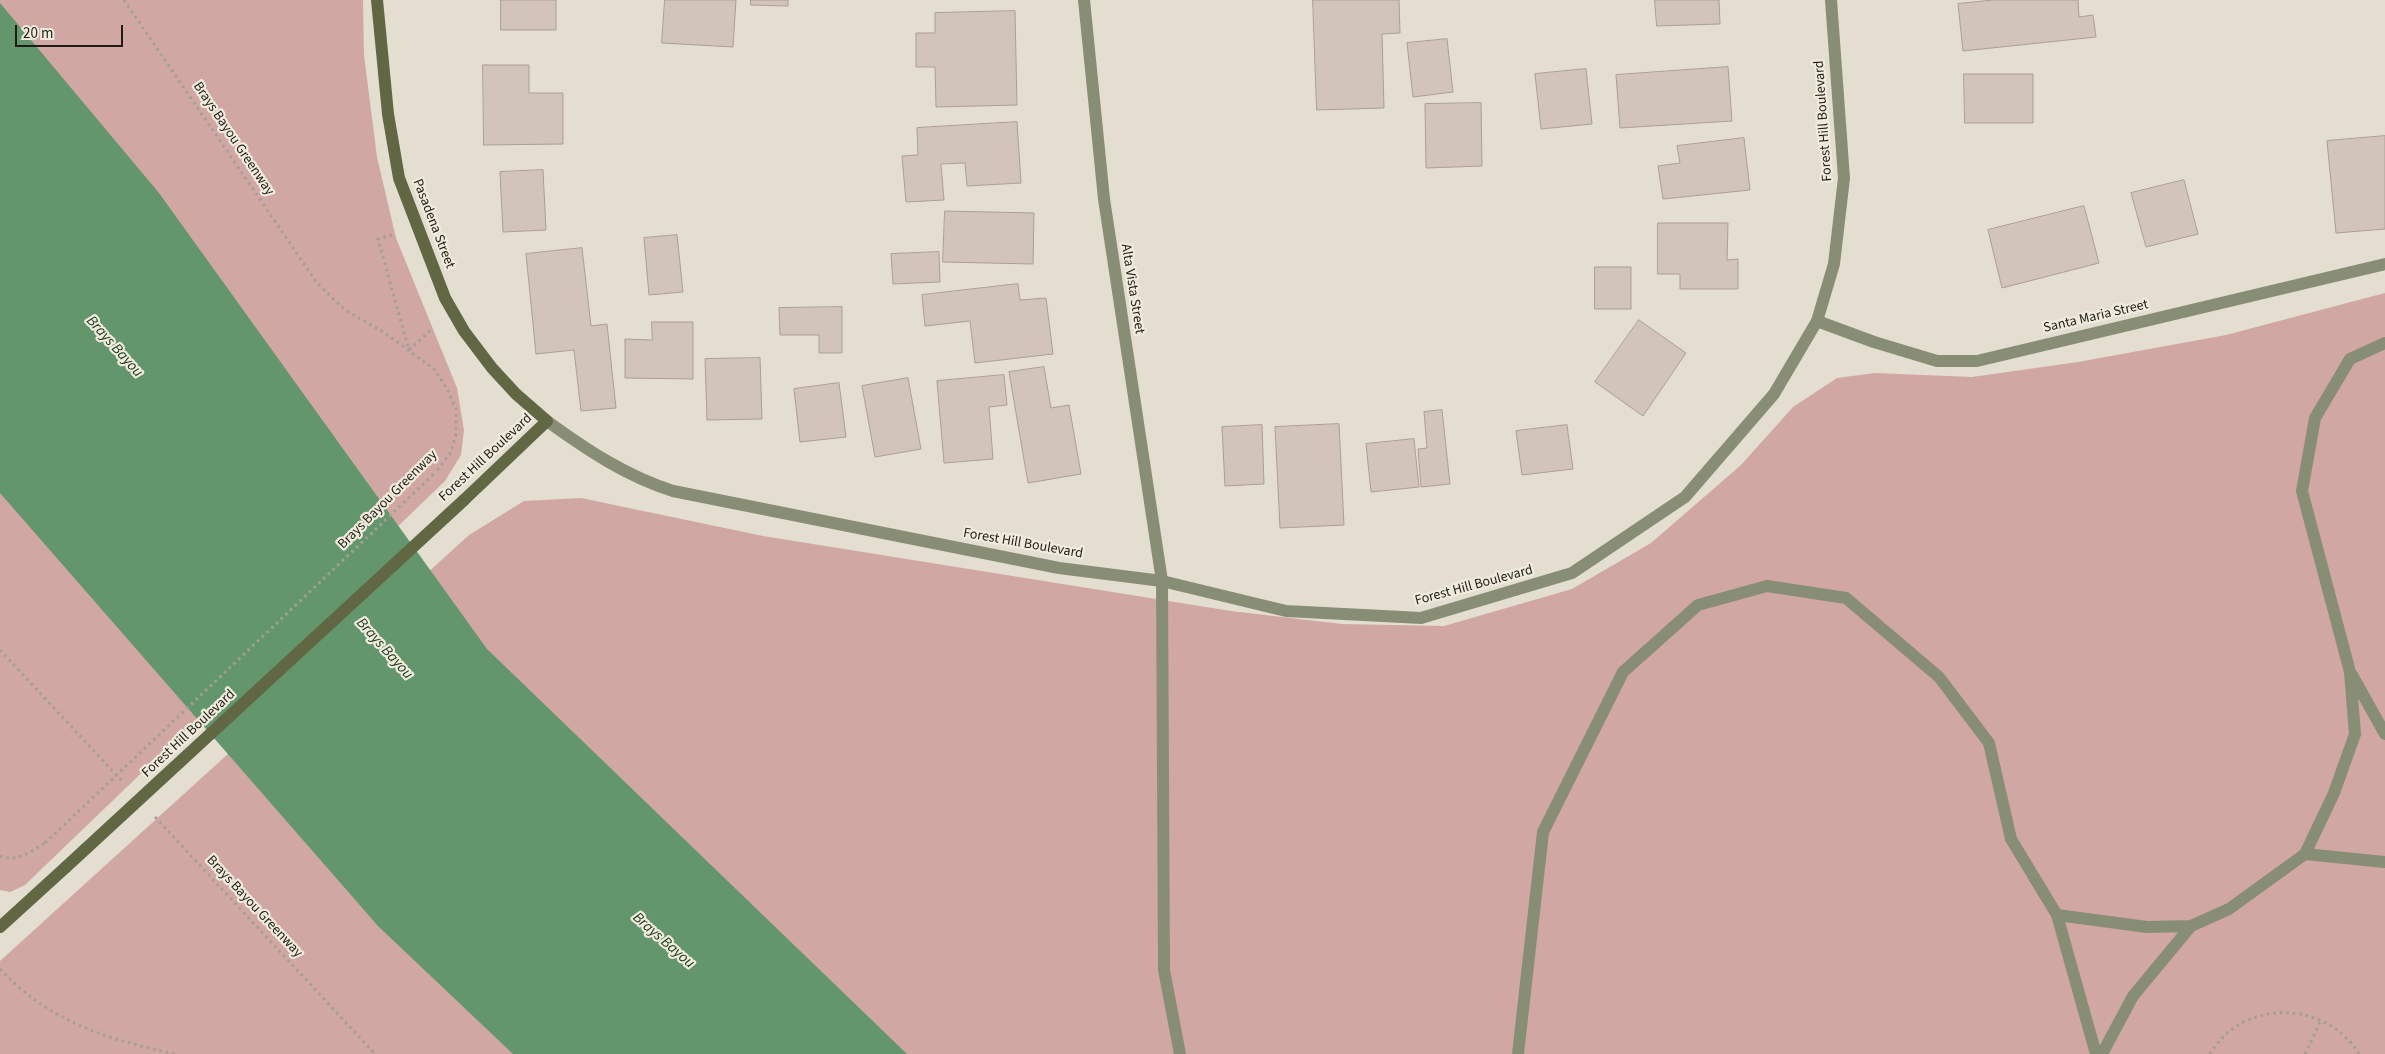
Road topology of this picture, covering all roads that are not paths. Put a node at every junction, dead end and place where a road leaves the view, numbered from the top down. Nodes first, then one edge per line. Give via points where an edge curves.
1 (377, 0) edge
2 (1084, 0) edge
3 (1830, 0) edge
4 (2385, 264) edge
5 (1816, 321) junction
6 (2385, 343) edge
7 (547, 421) junction
8 (1162, 581) junction
9 (2350, 672) junction
10 (2385, 734) edge
11 (2305, 854) junction
12 (2385, 862) edge
13 (2057, 915) junction
14 (2191, 926) junction
15 (0, 927) edge
16 (1180, 1054) edge
17 (1518, 1054) edge
18 (2096, 1054) edge
19 (2102, 1054) edge

1 - 7 street, Pasadena Street via 388,114 399,178 420,236 452,311 492,368
2 - 8 street, Alta Vista Street via 1104,199
3 - 5 street, Forest Hill Boulevard via 1844,178 1834,264
4 - 5 street, Santa Maria Street via 1977,361 1937,361
5 - 8 street, Forest Hill Boulevard via 1774,394 1685,498 1572,573 1421,618 1286,611
6 - 9 street via 2350,359 2315,418 2302,491
7 - 8 street, Forest Hill Boulevard via 610,464 673,491 1059,568
7 - 15 street, Forest Hill Boulevard, bridge
8 - 16 street, Alta Vista Street via 1164,970
9 - 10 street
9 - 11 street via 2356,734 2334,793
11 - 12 street
11 - 14 street via 2229,910
13 - 14 street via 2147,927
13 - 17 street via 2011,838 1989,743 1939,677 1846,598 1767,586 1698,605 1623,672 1543,832
13 - 18 street
14 - 19 street via 2133,996

